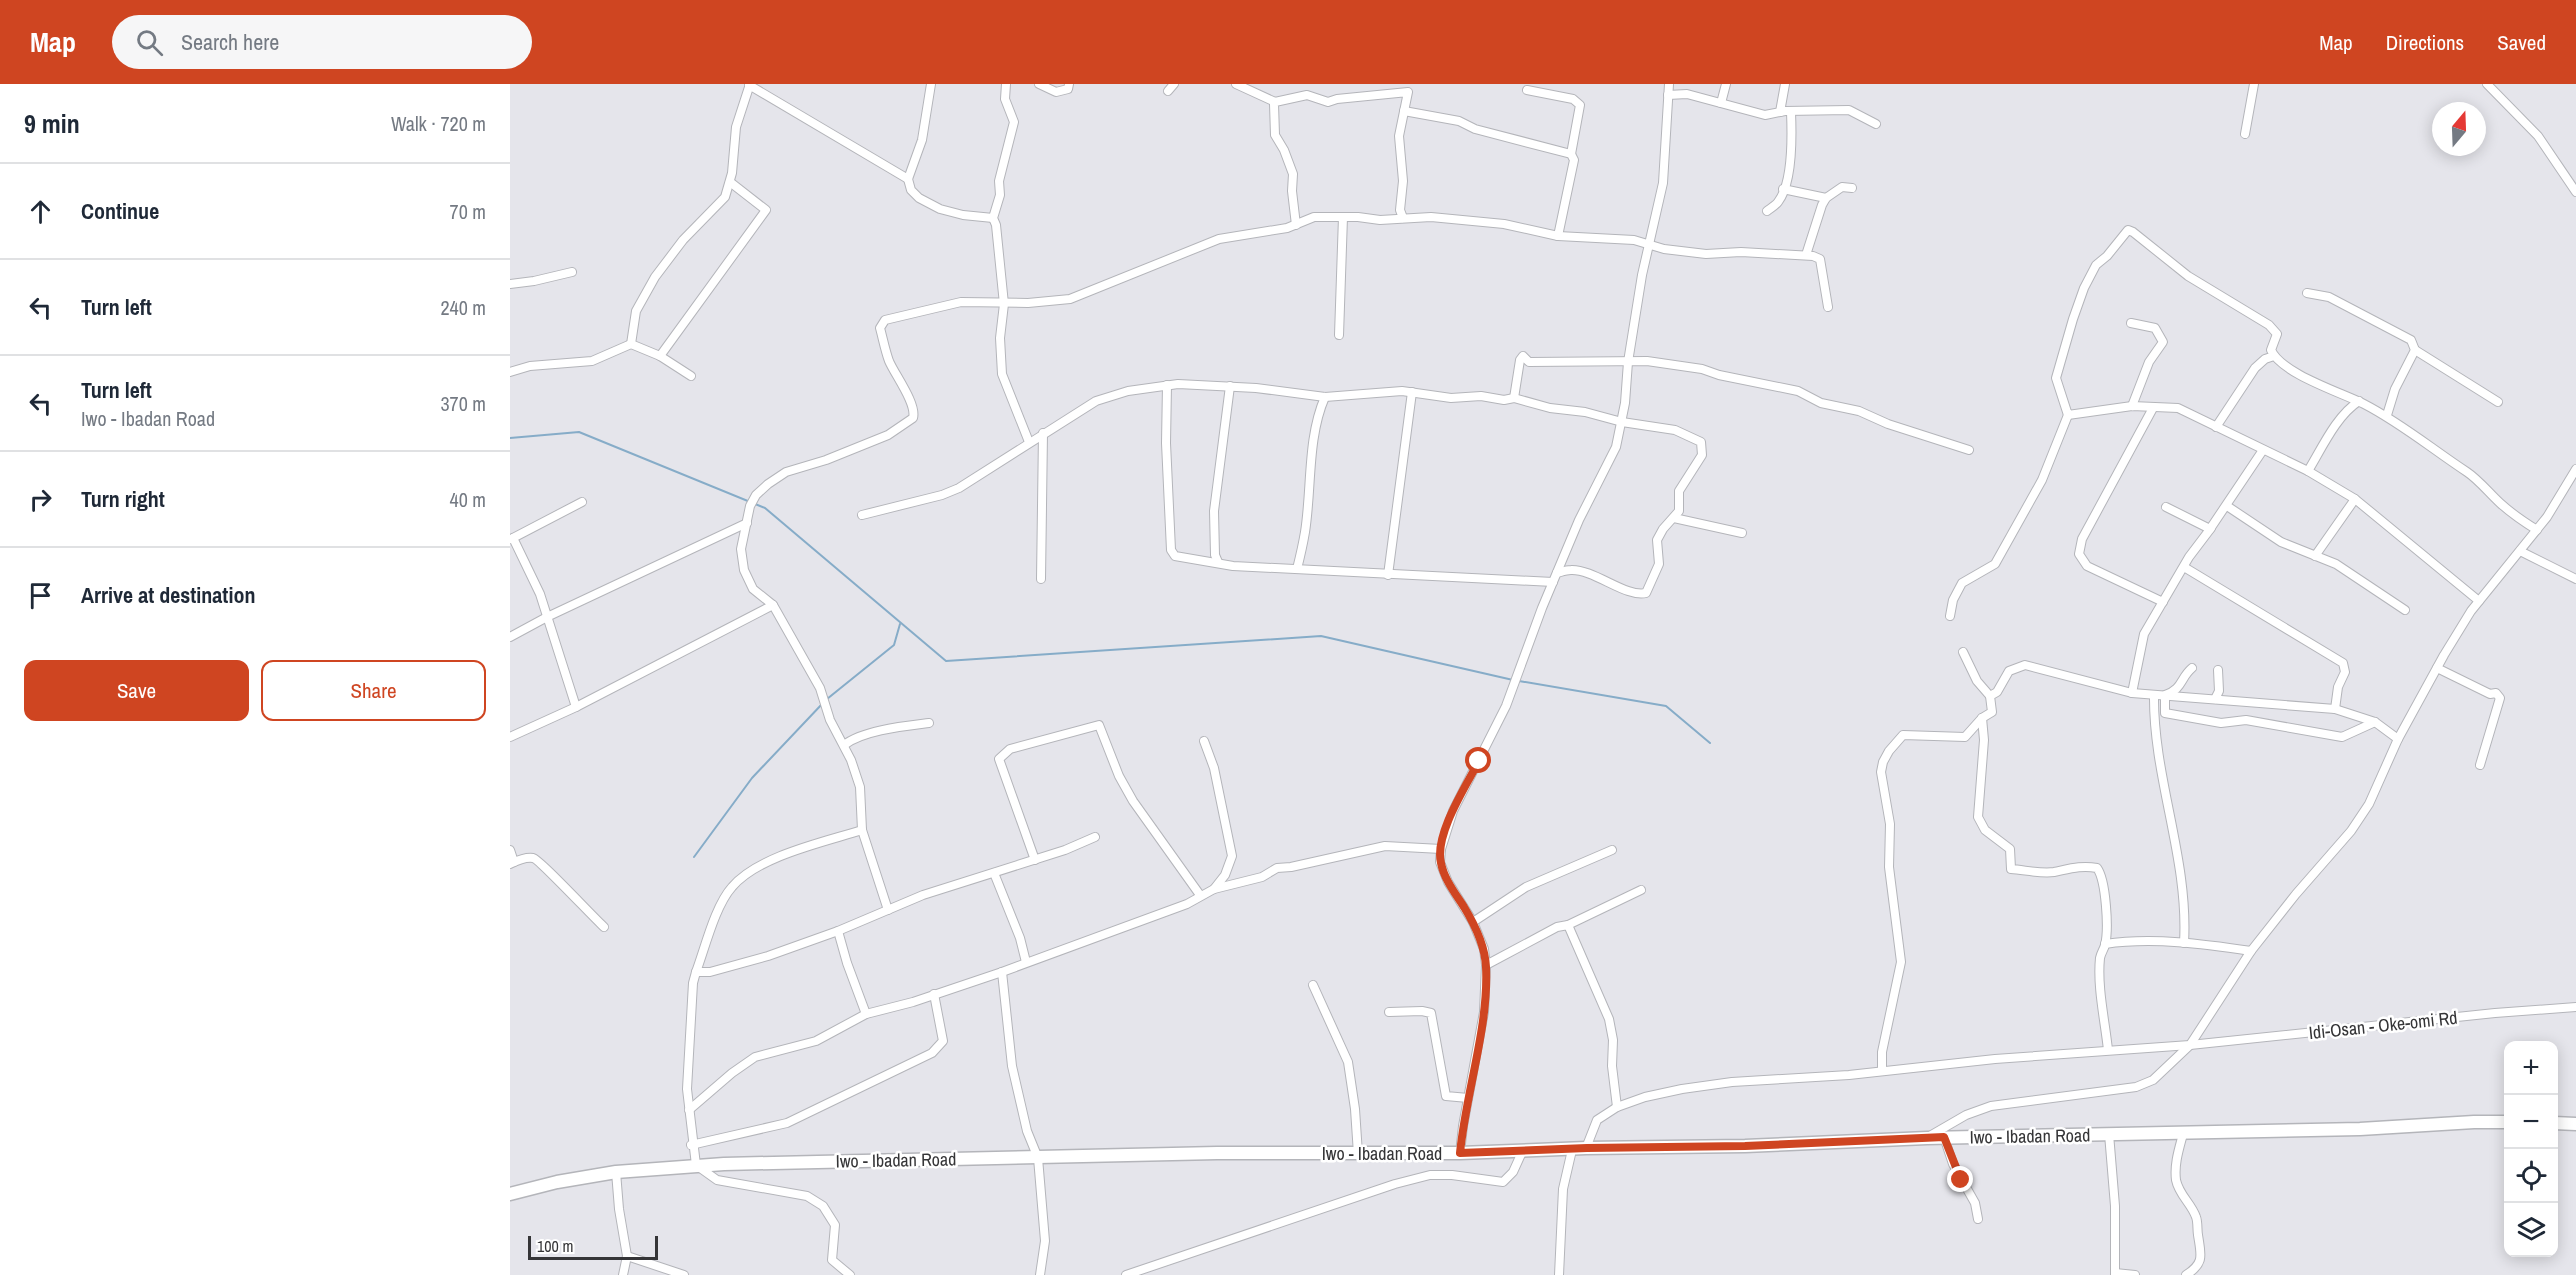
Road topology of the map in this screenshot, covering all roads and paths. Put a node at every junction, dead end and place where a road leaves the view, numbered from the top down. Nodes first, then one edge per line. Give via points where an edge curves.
1 (931, 84) edge
2 (1006, 84) edge
3 (1039, 84) edge
4 (1069, 84) edge
5 (1174, 84) edge
6 (1236, 84) edge
7 (1669, 84) edge
8 (1726, 84) edge
9 (1785, 84) edge
10 (2254, 84) edge
11 (2487, 84) edge
12 (750, 85) edge
13 (1527, 90) dead end
14 (1168, 91) dead end
15 (1668, 95) junction
16 (1275, 102) junction
17 (1721, 103) junction
18 (1404, 111) junction
19 (1780, 112) junction
20 (1791, 112) junction
21 (1876, 124) dead end
22 (2245, 134) dead end
23 (1571, 154) junction
24 (908, 179) junction
25 (730, 182) junction
26 (1852, 188) dead end
27 (1783, 189) junction
28 (2576, 192) edge
29 (1826, 198) junction
30 (1767, 211) dead end
31 (1343, 217) junction
32 (993, 218) junction
33 (1402, 218) junction
34 (1296, 225) junction
35 (1558, 237) junction
36 (1649, 243) junction
37 (1806, 255) junction
38 (572, 272) dead end
39 (510, 284) edge
40 (2307, 293) dead end
41 (1004, 304) junction
42 (1828, 307) dead end
43 (2132, 323) dead end
44 (1339, 334) dead end
45 (631, 344) junction
46 (2415, 350) junction
47 (660, 356) junction
48 (2274, 356) junction
49 (1628, 362) junction
50 (510, 372) edge
51 (691, 376) dead end
52 (1167, 386) junction
53 (1230, 386) junction
54 (1412, 392) junction
55 (1325, 397) junction
56 (1514, 398) junction
57 (2359, 401) junction
58 (2498, 402) dead end
59 (2132, 406) junction
60 (2153, 408) junction
61 (2068, 415) junction
62 (2387, 415) junction
63 (1622, 422) junction
64 (2216, 427) junction
65 (1043, 433) junction
66 (1029, 442) junction
67 (1969, 450) dead end
68 (2263, 450) junction
69 (2576, 469) edge
70 (2308, 471) junction
71 (2355, 499) junction
72 (582, 502) dead end
73 (2227, 506) junction
74 (2166, 507) dead end
75 (862, 515) dead end
76 (1674, 519) junction
77 (747, 523) junction
78 (2211, 528) junction
79 (2537, 530) junction
80 (1742, 533) dead end
81 (512, 538) edge
82 (2520, 551) junction
83 (2315, 556) junction
84 (1218, 562) junction
85 (2184, 567) junction
86 (1297, 569) junction
87 (1557, 573) junction
88 (1388, 575) junction
89 (1041, 579) dead end
90 (2576, 579) edge
91 (1553, 582) junction
92 (2479, 601) junction
93 (2163, 602) junction
94 (772, 606) junction
95 (2405, 610) dead end
96 (547, 616) junction
97 (1950, 616) dead end
98 (510, 637) edge
99 (1963, 652) dead end
100 (2192, 668) dead end
101 (2437, 668) junction
102 (2218, 670) dead end
103 (2132, 693) junction
104 (2154, 695) junction
105 (2165, 695) junction
106 (1990, 696) junction
107 (2215, 699) junction
108 (576, 706) junction
109 (2335, 709) junction
110 (1982, 718) junction
111 (2375, 722) junction
112 (929, 723) dead end
113 (510, 737) edge
114 (2398, 738) junction
115 (1204, 741) dead end
116 (844, 745) junction
117 (2480, 765) dead end
118 (862, 831) junction
119 (1095, 837) dead end
120 (1441, 849) junction
121 (510, 850) edge
122 (1612, 850) dead end
123 (1035, 860) junction
124 (512, 863) edge
125 (994, 873) junction
126 (1214, 889) junction
127 (1641, 890) dead end
128 (1200, 895) junction
129 (888, 910) junction
130 (1473, 922) junction
131 (1568, 925) junction
132 (604, 927) dead end
133 (838, 931) junction
134 (2184, 943) junction
135 (2105, 944) junction
136 (2251, 951) junction
137 (1026, 962) junction
138 (1486, 965) junction
139 (696, 972) junction
140 (1002, 972) junction
141 (1313, 985) dead end
142 (934, 994) junction
143 (2576, 1007) edge
144 (1389, 1012) dead end
145 (866, 1014) junction
146 (2190, 1045) junction
147 (2108, 1050) junction
148 (1882, 1071) junction
149 (1468, 1098) junction
150 (1617, 1107) junction
151 (689, 1110) junction
152 (2504, 1122) edge
153 (2558, 1123) edge
154 (2576, 1124) edge
155 (2109, 1134) junction
156 (2183, 1134) junction
157 (1944, 1137) junction
158 (1927, 1138) junction
159 (692, 1145) junction
160 (1587, 1148) junction
161 (1572, 1149) junction
162 (1523, 1150) junction
163 (1460, 1153) junction
164 (1358, 1154) junction
165 (1038, 1158) junction
166 (696, 1166) junction
167 (616, 1172) junction
168 (510, 1194) edge
169 (1978, 1219) dead end
170 (627, 1256) junction
171 (2115, 1274) edge
172 (623, 1275) edge
173 (684, 1275) edge
174 (850, 1275) edge
175 (1040, 1275) edge
176 (1126, 1275) edge
177 (1559, 1275) edge
178 (2135, 1275) edge
179 (2186, 1275) edge

1 - 24 street via 922,140
2 - 32 street via 1005,99 1014,122
3 - 4 street via 1056,92 1068,89
5 - 14 street
6 - 16 street
7 - 15 street
8 - 17 street
9 - 19 street
10 - 22 street
11 - 28 street via 2538,136
12 - 24 street
12 - 25 street via 736,127
13 - 23 street via 1573,99 1580,105
15 - 17 street via 1687,94
15 - 36 street via 1666,159
16 - 18 street via 1307,95 1328,102 1401,91 1408,92
16 - 34 street via 1275,135 1293,174
17 - 19 street via 1765,115
18 - 23 street via 1459,121 1475,129
18 - 33 street via 1399,136
19 - 20 street
20 - 21 street via 1849,110
20 - 27 street via 1792,152
23 - 35 street via 1574,160
24 - 32 street via 919,198 940,209
25 - 45 street via 724,197 682,240 655,277 636,311
25 - 47 street via 766,210
26 - 29 street via 1842,187
27 - 29 street
27 - 30 street via 1779,201
29 - 37 street
31 - 33 street
31 - 34 street via 1314,217
31 - 44 street
32 - 41 street
33 - 35 street via 1504,224
34 - 41 street via 1219,239 1070,299
35 - 36 street
36 - 37 street via 1664,249 1706,254
36 - 49 street
37 - 42 street via 1820,259
38 - 39 street
40 - 46 street via 2329,297 2404,335
41 - 66 street via 1000,338 1002,374
41 - 77 street via 961,302 885,320 880,328 883,342 912,407 913,418 888,435 786,472 756,495
43 - 59 street via 2155,328 2163,342 2149,362
45 - 47 street
45 - 50 street via 592,361 530,366
46 - 58 street
46 - 62 street
47 - 51 street
48 - 57 street via 2298,374
48 - 61 street via 2271,350 2277,334 2269,325 2188,276 2128,230 2096,265 2073,319 2056,378
48 - 64 street via 2255,368
49 - 56 street via 1529,362 1523,356
49 - 63 street
49 - 67 street via 1702,369 1798,391 1821,403 1859,411
52 - 53 street
52 - 65 street via 1096,400
52 - 84 street via 1171,550 1175,556
53 - 55 street
53 - 84 street via 1214,511
54 - 55 street
54 - 56 street via 1451,398
54 - 88 street
55 - 86 street via 1312,455 1305,532
56 - 63 street
57 - 62 street
57 - 70 street via 2345,413
59 - 60 street
59 - 61 street
60 - 64 street via 2178,408
60 - 93 street via 2082,539 2079,554 2087,566
61 - 97 street via 2042,480 1995,564 1962,583
62 - 79 street via 2467,472 2500,504
63 - 76 street via 1675,430 1701,442 1702,455 1681,486
63 - 87 street via 1616,447
64 - 68 street
65 - 66 street
65 - 89 street
66 - 75 street via 985,473 942,495
68 - 70 street
68 - 73 street
69 - 79 street
70 - 71 street
71 - 83 street
71 - 92 street
72 - 81 street
73 - 78 street
73 - 83 street via 2282,542
74 - 78 street
76 - 80 street
76 - 87 street via 1657,540 1659,564 1646,593 1635,593 1572,570
77 - 94 street via 741,549 744,570 753,589
77 - 96 street
78 - 85 street
79 - 82 street
81 - 96 street
82 - 90 street
82 - 92 street
83 - 95 street via 2336,564
84 - 86 street
85 - 93 street
85 - 109 street via 2343,663 2345,672
86 - 88 street
87 - 91 street
88 - 91 street
91 - 120 street via 1506,706 1453,811
92 - 101 street
93 - 103 street via 2144,634
94 - 108 street
94 - 116 street via 820,688 830,720
96 - 98 street
96 - 108 street
99 - 106 street via 1977,681
100 - 105 street via 2180,687
101 - 114 street
101 - 117 street via 2500,698
102 - 107 street via 2219,691
103 - 104 street
103 - 106 street via 2025,665 2009,671 1997,692
104 - 105 street
104 - 134 street via 2153,726 2184,895
105 - 107 street
105 - 111 street via 2165,713 2221,723 2246,720 2342,736
106 - 110 street via 1992,712
107 - 109 street
108 - 113 street
109 - 111 street
110 - 135 street via 1978,817 1981,823 2010,849 2011,869 2053,872 2097,868 2102,875
110 - 148 street via 1965,737 1903,735 1883,762 1881,772 1890,824 1889,867 1901,962 1882,1052
111 - 114 street
112 - 116 street via 894,728
114 - 136 street via 2369,804 2351,831
115 - 126 street via 1214,768 1232,856
116 - 118 street via 860,787
118 - 129 street
118 - 139 street via 759,866 732,887 714,921
119 - 123 street
120 - 126 street via 1408,846 1363,850 1277,868 1262,877
120 - 130 street via 1440,862 1448,882
121 - 124 street
122 - 130 street via 1526,887
123 - 125 street
123 - 128 street via 999,759 1010,749 1099,725 1133,801
124 - 132 street via 535,858 541,862
125 - 129 street
125 - 137 street
126 - 128 street
127 - 131 street
128 - 137 street via 1187,904
129 - 133 street
130 - 138 street
131 - 138 street via 1557,927
131 - 150 street via 1609,1019
133 - 139 street via 768,956 710,972
133 - 145 street
134 - 135 street
134 - 136 street
135 - 147 street via 2100,956
136 - 146 street
137 - 140 street
138 - 149 street via 1484,1012
139 - 151 street via 687,1089
140 - 142 street
140 - 165 street via 1012,1066 1027,1131
141 - 164 street via 1348,1062
142 - 145 street
142 - 159 street via 943,1041 932,1053 787,1123
143 - 146 street, Idi-Osan - Oke-omi Rd
144 - 149 street via 1431,1013 1446,1096
145 - 151 street via 816,1041 756,1057
146 - 147 street, Idi-Osan - Oke-omi Rd
146 - 158 street via 2153,1080 2136,1087 1991,1106 1966,1115
147 - 148 street, Idi-Osan - Oke-omi Rd
148 - 150 street, Idi-Osan - Oke-omi Rd via 1732,1082 1645,1096
149 - 163 street
150 - 160 street, Idi-Osan - Oke-omi Rd via 1597,1120
151 - 159 street
152 - 156 main road, Iwo - Ibadan Road
153 - 154 main road
155 - 156 main road, Iwo - Ibadan Road
155 - 157 main road, Iwo - Ibadan Road
155 - 171 street
156 - 179 street via 2175,1162 2176,1181 2197,1218 2200,1251 2196,1268
157 - 158 main road, Iwo - Ibadan Road
157 - 169 street via 1957,1172 1975,1203
158 - 160 main road, Iwo - Ibadan Road
159 - 166 street
160 - 161 main road, Iwo - Ibadan Road
161 - 162 main road, Iwo - Ibadan Road
161 - 177 street via 1563,1189
162 - 163 main road, Iwo - Ibadan Road
162 - 176 street via 1513,1172 1503,1182 1441,1175 1395,1184
163 - 164 main road, Iwo - Ibadan Road
164 - 165 main road, Iwo - Ibadan Road
165 - 166 main road, Iwo - Ibadan Road
165 - 175 street via 1045,1241
166 - 167 main road, Iwo - Ibadan Road
166 - 174 street via 717,1180 807,1197 822,1206 835,1225 832,1260
167 - 168 main road, Iwo - Ibadan Road
167 - 170 street
170 - 172 street
170 - 173 street
171 - 178 street

